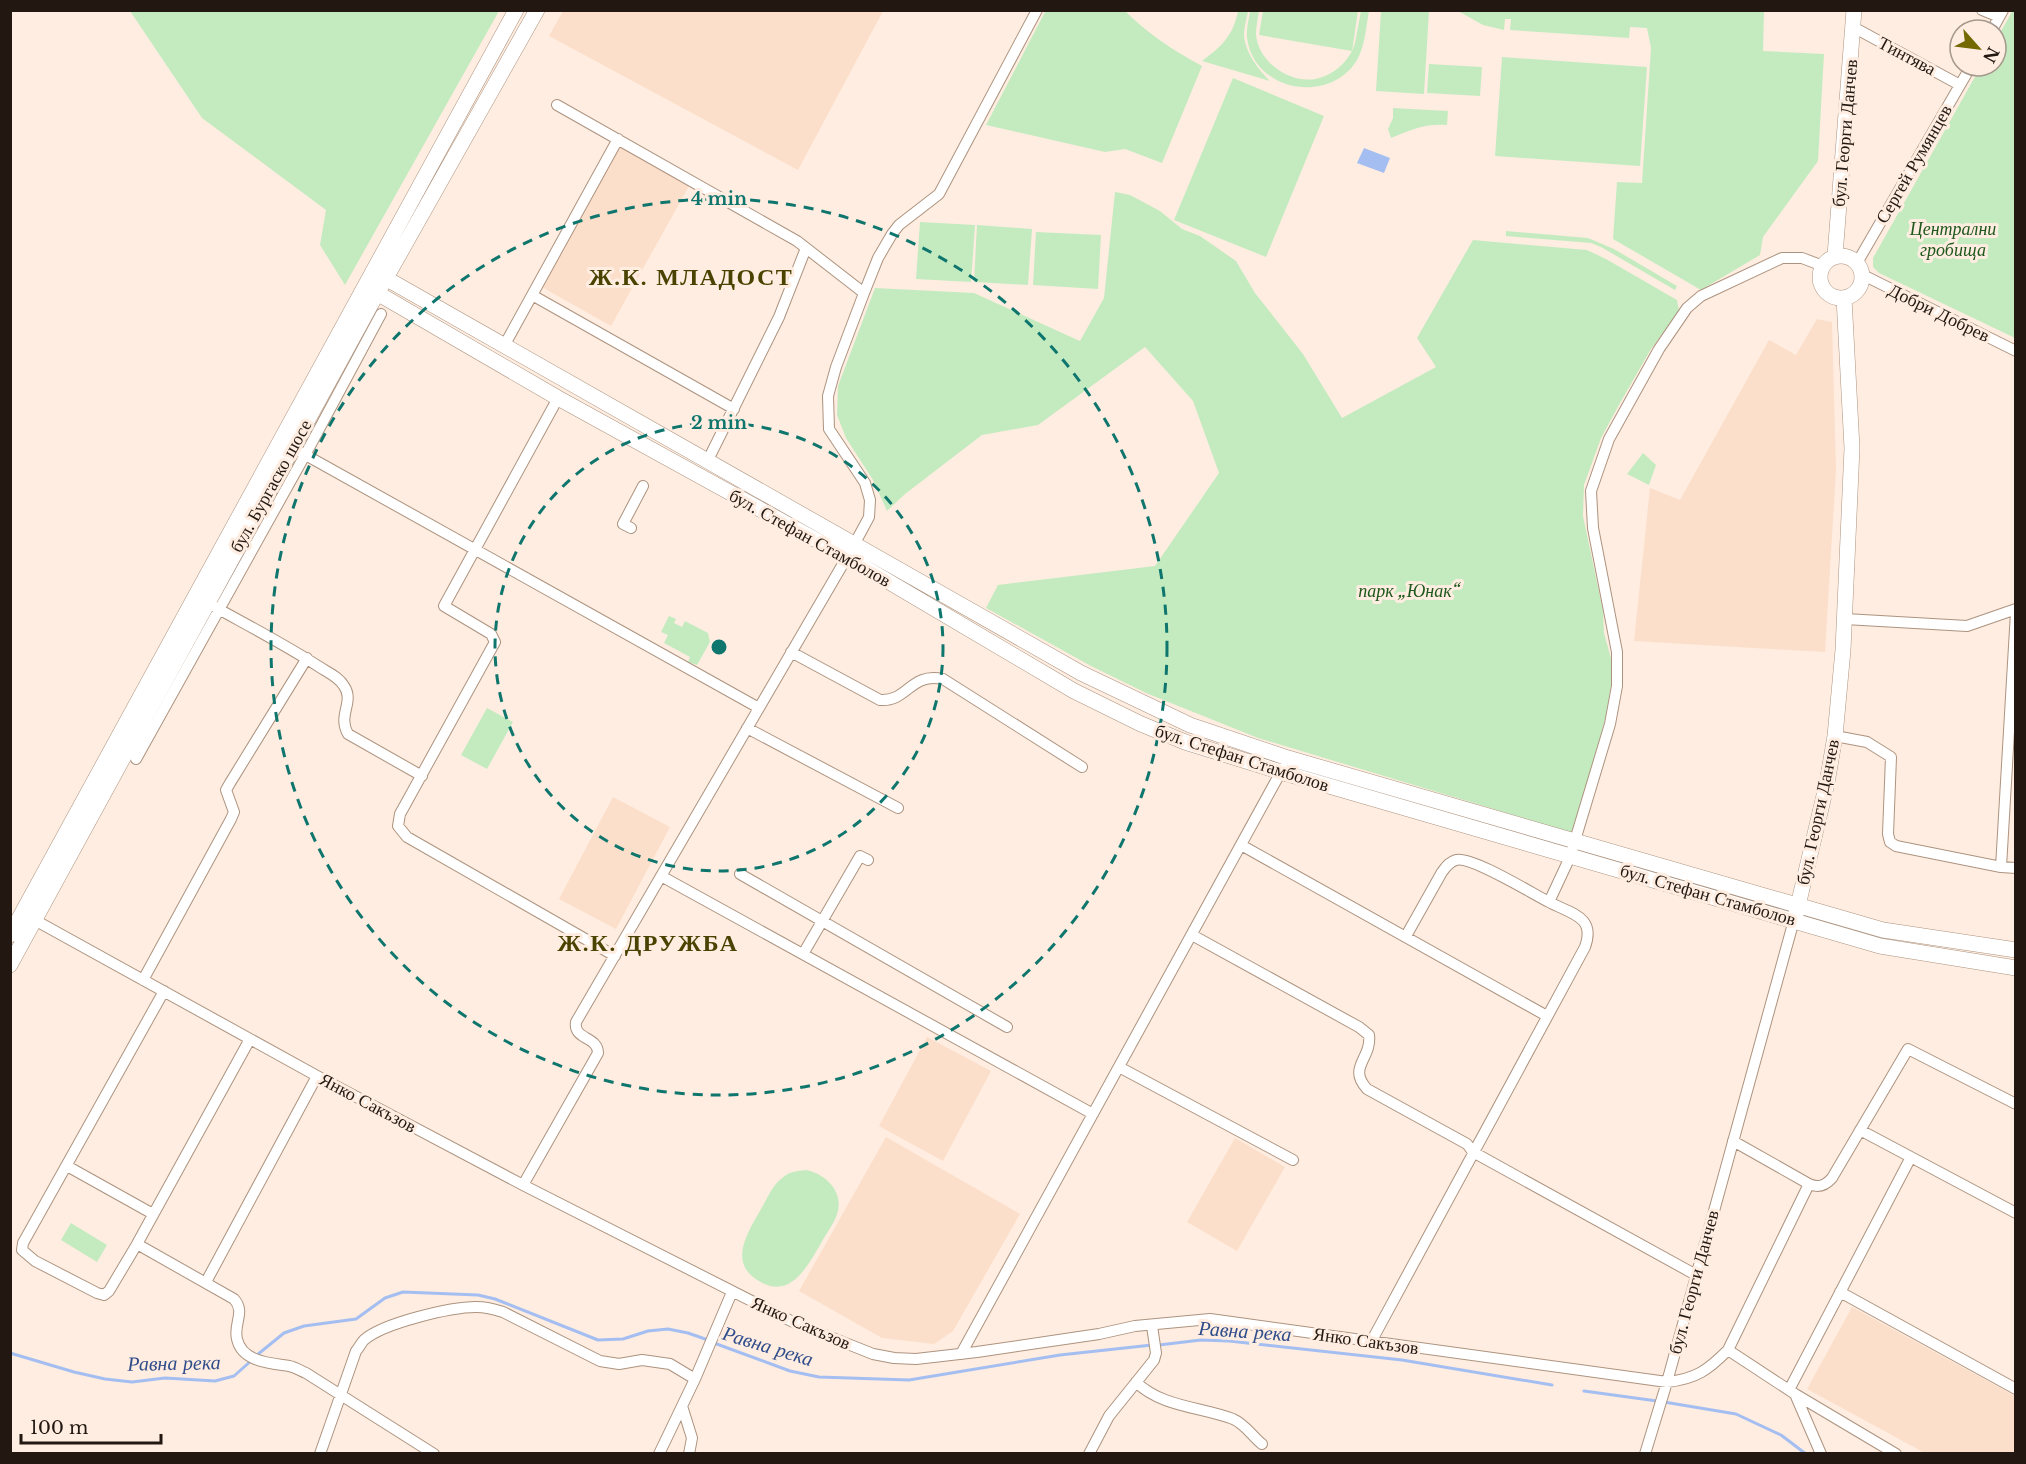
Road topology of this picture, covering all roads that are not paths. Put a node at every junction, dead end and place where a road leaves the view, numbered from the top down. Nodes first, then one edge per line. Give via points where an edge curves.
1 (516, 10) edge
2 (537, 10) edge
3 (1036, 10) edge
4 (1854, 10) edge
5 (1982, 10) edge
6 (2001, 14) edge
7 (1853, 27) junction
8 (1964, 78) edge
9 (1960, 85) junction
10 (557, 105) dead end
11 (618, 139) junction
12 (806, 248) junction
13 (1829, 261) junction
14 (1860, 269) junction
15 (379, 275) junction
16 (371, 289) junction
17 (864, 293) junction
18 (532, 295) junction
19 (1844, 298) junction
20 (381, 314) dead end
21 (504, 346) junction
22 (2016, 351) edge
23 (558, 398) junction
24 (734, 409) junction
25 (299, 451) junction
26 (707, 462) junction
27 (643, 486) dead end
28 (631, 528) dead end
29 (855, 543) junction
30 (476, 549) junction
31 (847, 556) junction
32 (213, 607) junction
33 (2016, 610) edge
34 (1845, 618) junction
35 (791, 652) junction
36 (307, 658) junction
37 (759, 708) junction
38 (747, 728) junction
39 (1835, 736) junction
40 (1288, 758) junction
41 (136, 759) dead end
42 (1082, 767) dead end
43 (1281, 772) junction
44 (422, 776) junction
45 (898, 808) dead end
46 (1575, 840) junction
47 (1241, 845) junction
48 (1570, 857) junction
49 (868, 860) dead end
50 (2001, 867) junction
51 (2016, 868) edge
52 (740, 874) dead end
53 (661, 876) junction
54 (1549, 902) junction
55 (1796, 912) junction
56 (29, 917) junction
57 (822, 921) junction
58 (10, 935) edge
59 (1192, 935) junction
60 (1406, 936) junction
61 (2016, 950) edge
62 (803, 954) junction
63 (615, 956) junction
64 (10, 965) edge
65 (2016, 968) edge
66 (143, 980) junction
67 (164, 991) junction
68 (1547, 1016) junction
69 (1007, 1027) dead end
70 (249, 1039) junction
71 (1119, 1066) junction
72 (317, 1076) junction
73 (2016, 1104) edge
74 (1093, 1114) junction
75 (1860, 1130) junction
76 (1733, 1141) junction
77 (1473, 1152) junction
78 (1911, 1157) junction
79 (1293, 1160) dead end
80 (67, 1166) junction
81 (1809, 1184) junction
82 (523, 1185) junction
83 (2016, 1213) edge
84 (153, 1214) junction
85 (137, 1244) junction
86 (1696, 1275) junction
87 (206, 1282) junction
88 (732, 1292) junction
89 (1840, 1292) junction
90 (1153, 1331) junction
91 (1371, 1342) junction
92 (1728, 1350) junction
93 (962, 1354) junction
94 (695, 1378) junction
95 (1136, 1382) junction
96 (1667, 1382) junction
97 (2016, 1389) edge
98 (1792, 1392) junction
99 (342, 1395) junction
100 (682, 1406) junction
101 (1262, 1444) dead end
102 (320, 1454) edge
103 (435, 1454) edge
104 (658, 1454) edge
105 (689, 1454) edge
106 (1089, 1454) edge
107 (1645, 1454) edge
108 (1821, 1454) edge
109 (1896, 1454) edge

1 - 15 main road, бул. Бургаско шосе
2 - 15 main road, бул. Бургаско шосе
3 - 17 street via 939,194 892,234
4 - 7 main road, бул. Георги Данчев
5 - 6 street
7 - 9 street, Тинтява
7 - 13 main road, бул. Георги Данчев
8 - 9 street, Сергей Румянцев
9 - 14 street, Сергей Румянцев
10 - 11 street
11 - 12 street
11 - 18 street
12 - 17 street
12 - 24 street via 779,317
13 - 14 main road via 1845,255
13 - 19 main road via 1820,275 1823,288 1834,297
13 - 46 street via 1782,258 1691,303 1659,349 1609,439 1591,500 1593,528 1612,615 1617,686 1610,724
14 - 19 main road via 1861,285 1853,295
14 - 22 street, Добри Добрев
15 - 16 main road, бул. Бургаско шосе
15 - 21 main road, бул. Стефан Стамболов
16 - 23 main road, бул. Стефан Стамболов
16 - 25 main road, бул. Бургаско шосе
16 - 56 main road, бул. Бургаско шосе
17 - 29 street via 836,367 827,413 829,429 865,483 870,500 869,517
18 - 21 street
18 - 24 street
19 - 34 main road, бул. Георги Данчев via 1852,448
20 - 25 street
21 - 26 main road, бул. Стефан Стамболов
23 - 30 street
23 - 31 main road, бул. Стефан Стамболов
24 - 26 street
25 - 30 street
25 - 32 main road, бул. Бургаско шосе
26 - 29 main road, бул. Стефан Стамболов
27 - 28 street via 623,524
29 - 31 main road
29 - 40 main road, бул. Стефан Стамболов via 1100,682 1190,725
30 - 37 street
30 - 44 street via 444,606 491,633 495,642
31 - 35 street
31 - 43 main road, бул. Стефан Стамболов via 1074,690 1141,724
32 - 36 street
32 - 41 street
32 - 56 main road, бул. Бургаско шосе
33 - 34 street via 1967,626
33 - 50 street
34 - 39 main road, бул. Георги Данчев
35 - 37 street
35 - 42 street via 880,700 890,701 930,677 943,679
36 - 44 street via 344,685 348,694 343,726 348,734
36 - 66 street via 226,790 234,812 231,819
37 - 38 street
38 - 45 street
38 - 53 street
39 - 50 street via 1867,742 1891,757 1890,842
39 - 55 main road, бул. Георги Данчев via 1823,806
40 - 43 street
40 - 46 main road, бул. Стефан Стамболов
43 - 47 street
43 - 48 main road, бул. Стефан Стамболов
44 - 63 street via 399,818 403,834
46 - 48 street
46 - 55 main road, бул. Стефан Стамболов
47 - 59 street
47 - 60 street
48 - 54 street
48 - 55 main road, бул. Стефан Стамболов
49 - 57 street via 860,856
50 - 51 street
52 - 57 street
53 - 62 street
53 - 63 street
54 - 60 street via 1473,861 1456,859 1442,872
54 - 68 street via 1584,920 1589,935
55 - 61 main road, бул. Стефан Стамболов via 1882,930
55 - 65 main road, бул. Стефан Стамболов via 1880,946
55 - 76 street, бул. Георги Данчев
56 - 58 main road, бул. Бургаско шосе
56 - 64 main road, бул. Бургаско шосе
56 - 66 street, Янко Сакъзов
57 - 62 street
57 - 69 street
59 - 71 street
59 - 77 street via 1359,1027 1369,1035 1371,1045 1358,1077 1367,1089 1467,1144
60 - 68 street
62 - 74 street
63 - 82 street via 575,1024 578,1033 597,1045 598,1053
66 - 67 street, Янко Сакъзов
67 - 70 street, Янко Сакъзов
67 - 80 street
68 - 77 street
70 - 72 street, Янко Сакъзов
70 - 84 street
71 - 74 street
71 - 79 street
72 - 82 street, Янко Сакъзов
72 - 87 street
73 - 75 street via 1908,1048
74 - 93 street
75 - 78 street
75 - 81 street via 1828,1182 1819,1186
76 - 81 street
76 - 86 street, бул. Георги Данчев
77 - 86 street
77 - 91 street
78 - 83 street
78 - 89 street
80 - 84 street
80 - 85 street via 22,1250 35,1261 104,1294
81 - 92 street
82 - 88 street, Янко Сакъзов
84 - 85 street
85 - 87 street
86 - 96 street, бул. Георги Данчев
87 - 99 street via 239,1305 241,1312 235,1332 238,1344 249,1355 306,1373
88 - 93 street, Янко Сакъзов via 795,1323 873,1354 916,1359
88 - 94 street
89 - 97 street
89 - 98 street
90 - 91 street, Янко Сакъзов via 1175,1321 1210,1319
90 - 93 street, Янко Сакъзов via 1135,1326
90 - 95 street via 1154,1360
91 - 96 street, Янко Сакъзов
92 - 96 street via 1699,1374
92 - 98 street
94 - 99 street via 670,1364 600,1360 503,1312 466,1307 408,1320 365,1340 356,1351
94 - 100 street
95 - 101 street via 1156,1396 1234,1420
95 - 106 street via 1110,1416
96 - 107 street, бул. Георги Данчев
98 - 108 street
98 - 109 street
99 - 102 street
99 - 103 street
100 - 104 street
100 - 105 street via 692,1438

